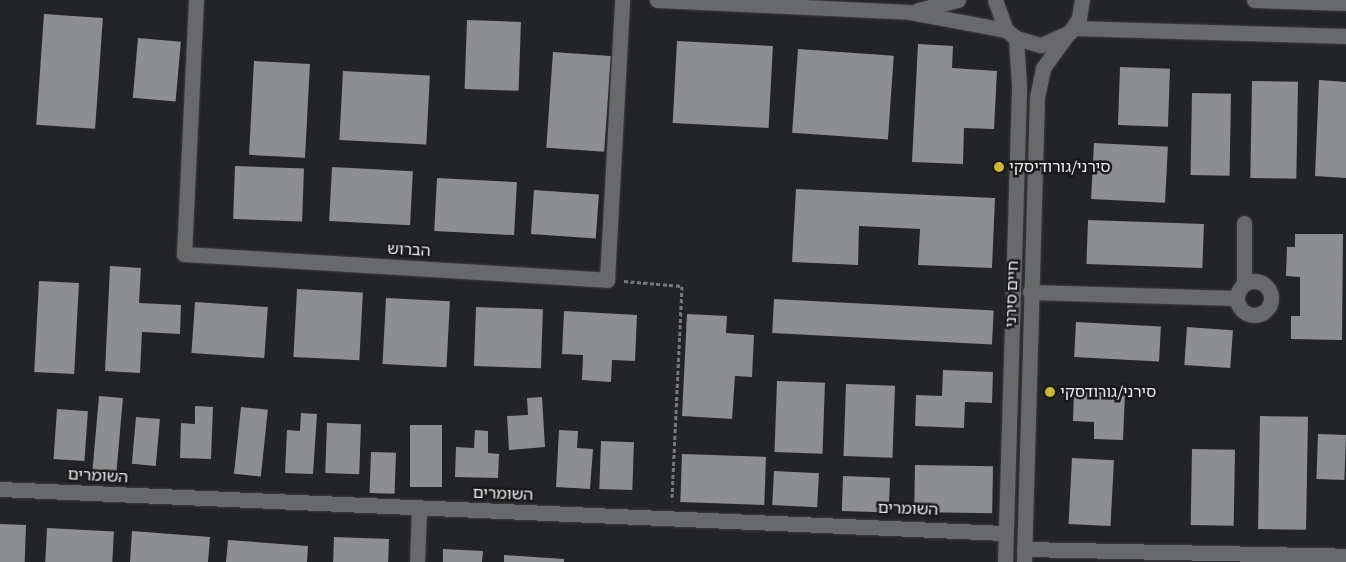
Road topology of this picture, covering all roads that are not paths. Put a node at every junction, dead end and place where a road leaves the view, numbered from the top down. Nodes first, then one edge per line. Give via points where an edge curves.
1 (196, 0) edge
2 (622, 0) edge
3 (657, 0) edge
4 (958, 0) edge
5 (995, 0) edge
6 (1082, 0) edge
7 (1254, 0) edge
8 (1346, 3) edge
9 (909, 12) junction
10 (1070, 32) junction
11 (1011, 34) junction
12 (1346, 36) edge
13 (1244, 223) dead end
14 (1244, 284) junction
15 (1030, 292) junction
16 (1236, 298) junction
17 (0, 489) edge
18 (419, 509) junction
19 (1004, 533) junction
20 (1024, 556) edge
21 (1346, 556) edge
22 (1197, 557) edge
23 (417, 562) edge
24 (1006, 562) edge

1 - 2 street, הברוש via 184,254 607,280
3 - 9 street
4 - 9 street
5 - 11 street, חיים סירני
6 - 10 street
7 - 8 street
9 - 11 street
10 - 11 street via 1041,45
10 - 12 street
10 - 15 street, חיים סירני via 1049,57 1039,82
11 - 19 street, חיים סירני via 1019,65 1015,297
13 - 14 street
14 - 16 street
14 - 16 street via 1254,280 1265,285 1271,295 1269,307 1260,314 1248,314
15 - 16 street
15 - 20 street, חיים סירני
17 - 18 street, השומרים
18 - 19 street, השומרים
18 - 23 street
19 - 24 street, חיים סירני
20 - 22 street
21 - 22 street

